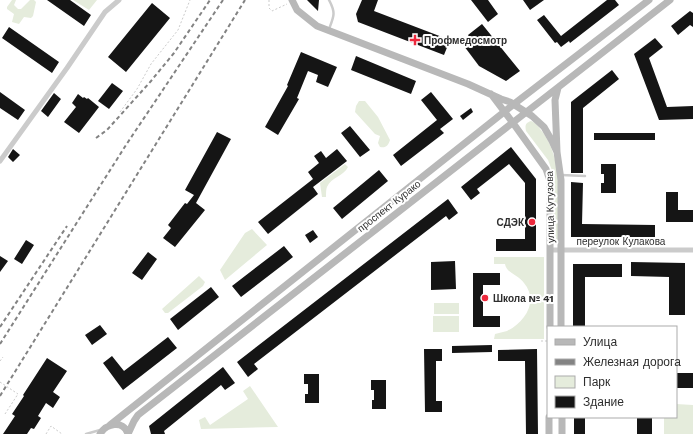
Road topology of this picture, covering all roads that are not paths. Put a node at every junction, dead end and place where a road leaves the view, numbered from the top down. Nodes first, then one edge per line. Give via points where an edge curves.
1 (119, 0) edge
2 (329, 0) edge
3 (649, 0) edge
4 (670, 0) edge
5 (293, 1) edge
6 (329, 32) junction
7 (558, 88) junction
8 (490, 94) junction
9 (514, 104) junction
10 (505, 112) junction
11 (526, 113) junction
12 (514, 123) junction
13 (556, 152) junction
14 (0, 161) edge
15 (560, 175) junction
16 (585, 176) dead end
17 (550, 250) junction
18 (561, 250) junction
19 (693, 250) edge
20 (550, 326) edge
21 (561, 326) edge
22 (216, 340) junction
23 (223, 348) junction
24 (549, 418) edge
25 (562, 418) edge
26 (110, 425) junction
27 (101, 432) edge
28 (88, 434) edge
29 (128, 434) edge
30 (549, 434) edge
31 (562, 434) edge

1 - 14 street via 105,12
2 - 6 lane via 334,14
3 - 9 main road, проспект Курако
4 - 7 main road, проспект Курако
5 - 6 main road via 297,10 307,19
6 - 8 main road
7 - 11 main road, проспект Курако
7 - 13 main road, улица Кутузова via 555,100
8 - 9 main road
8 - 10 main road, улица Кутузова
9 - 10 main road, проспект Курако
9 - 11 main road
10 - 12 main road, улица Кутузова
10 - 22 main road, проспект Курако
11 - 12 main road, проспект Курако
11 - 13 main road via 544,127
12 - 17 main road, улица Кутузова via 548,174
12 - 23 main road, проспект Курако
13 - 15 main road, улица Кутузова
15 - 16 lane
15 - 18 main road, улица Кутузова
17 - 18 street, переулок Кулакова
17 - 20 main road, улица Кутузова
18 - 19 street, переулок Кулакова
18 - 21 main road, улица Кутузова
22 - 23 lane
22 - 26 main road, проспект Курако
23 - 29 main road, проспект Курако via 138,415
24 - 30 main road
25 - 31 main road
26 - 27 main road, проспект Курако
26 - 29 main road via 123,427
27 - 28 lane

